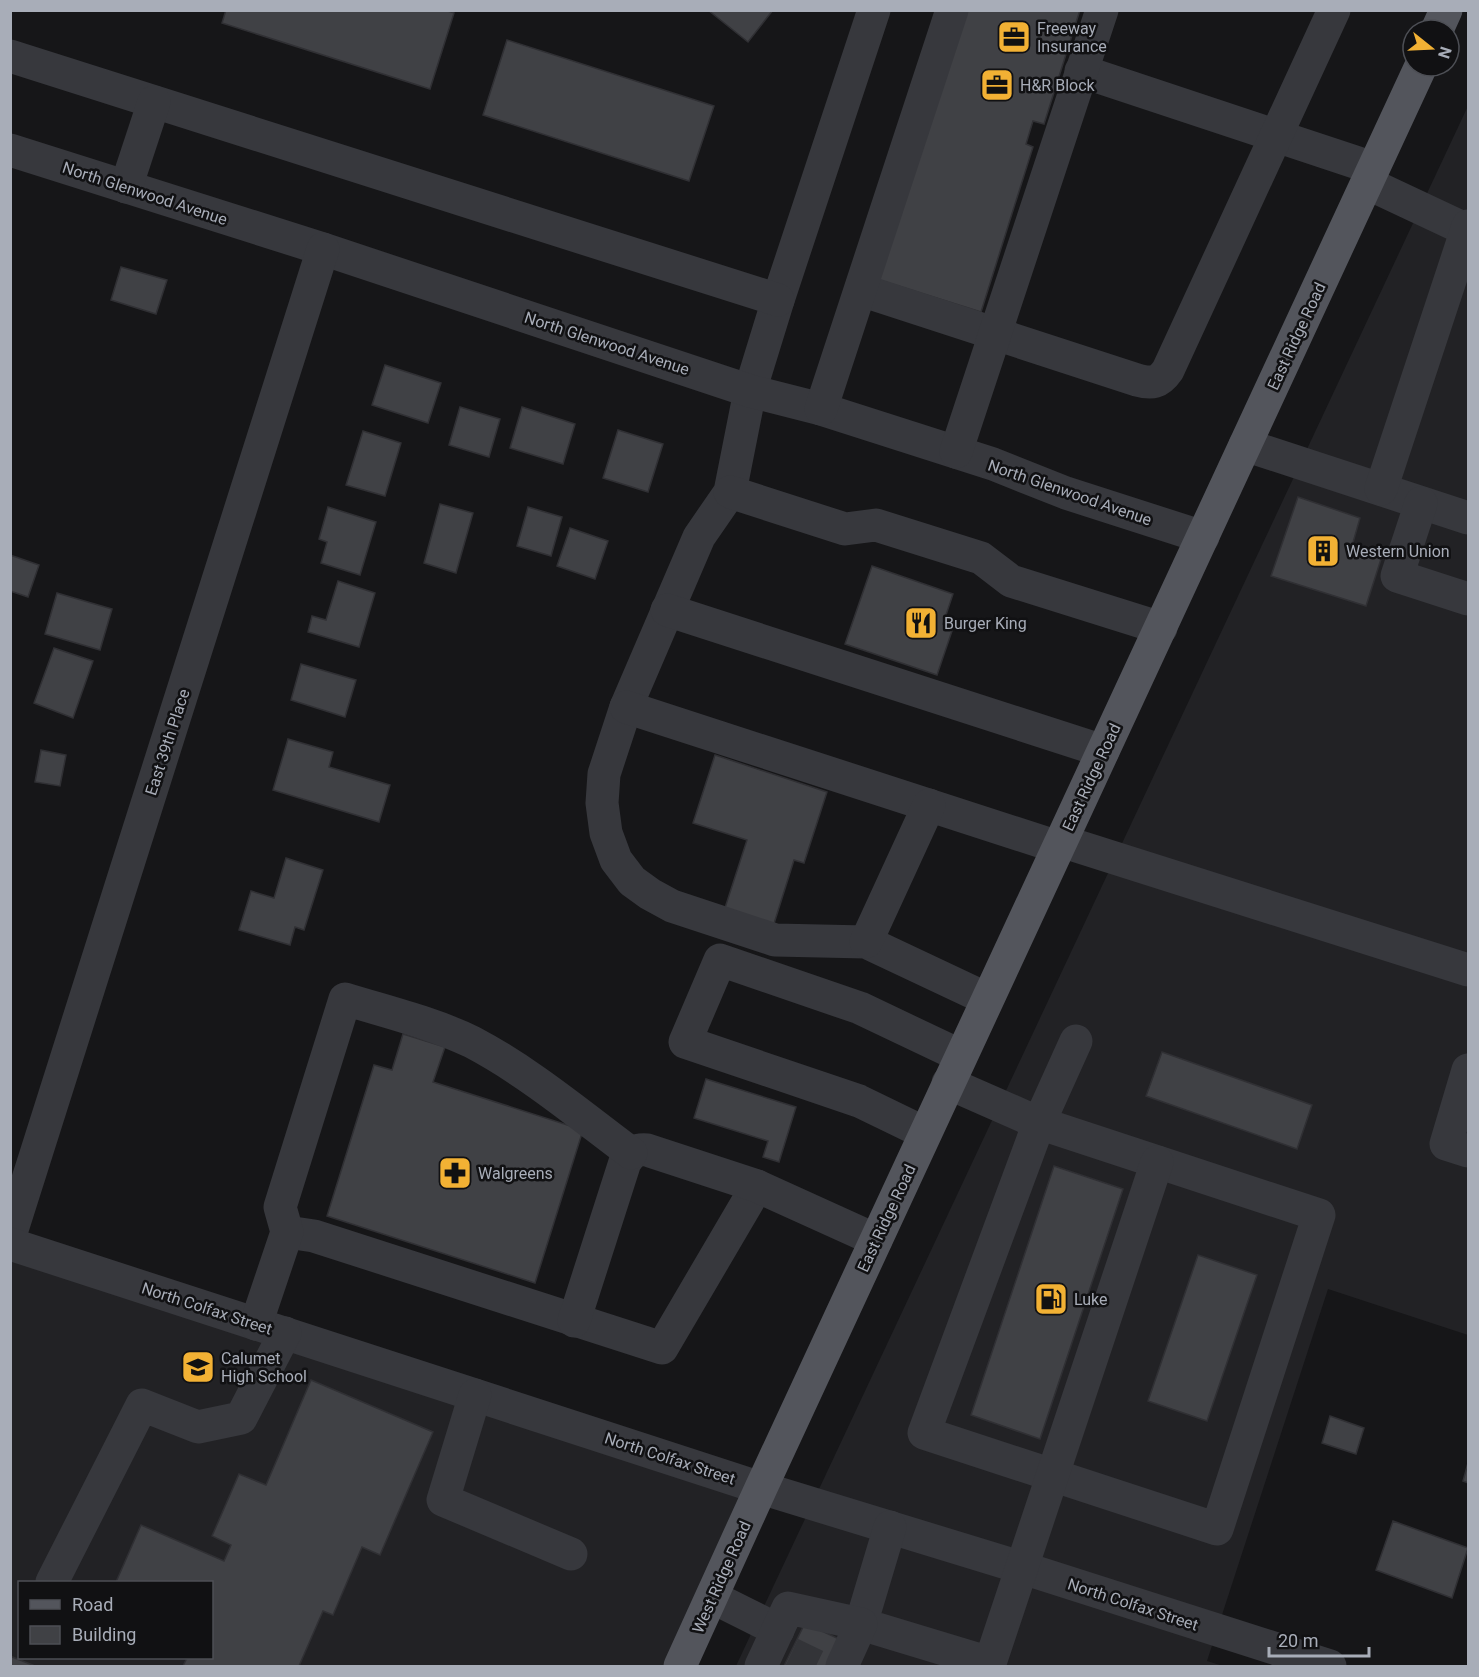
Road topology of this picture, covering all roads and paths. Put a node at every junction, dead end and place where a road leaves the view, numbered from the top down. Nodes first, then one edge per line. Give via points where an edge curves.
1 (874, 10) edge
2 (952, 10) edge
3 (1102, 10) edge
4 (1334, 10) edge
5 (10, 56) edge
6 (1082, 71) junction
7 (1415, 78) edge
8 (154, 102) junction
9 (1275, 136) junction
10 (10, 150) edge
11 (1370, 176) junction
12 (126, 187) junction
13 (1468, 228) edge
14 (323, 249) junction
15 (1459, 285) edge
16 (861, 290) junction
17 (778, 300) junction
18 (995, 333) junction
19 (750, 391) junction
20 (821, 409) junction
21 (1245, 445) junction
22 (956, 453) junction
23 (1382, 489) junction
24 (730, 492) junction
25 (1421, 503) junction
26 (1468, 518) edge
27 (1203, 537) junction
28 (1468, 599) edge
29 (667, 610) junction
30 (1161, 627) junction
31 (626, 707) junction
32 (1103, 751) junction
33 (929, 805) junction
34 (1060, 844) junction
35 (866, 942) junction
36 (1468, 970) edge
37 (987, 999) junction
38 (1076, 1041) dead end
39 (955, 1069) junction
40 (1468, 1070) edge
41 (1039, 1124) junction
42 (925, 1133) junction
43 (1468, 1151) edge
44 (631, 1153) junction
45 (1157, 1162) junction
46 (757, 1186) junction
47 (286, 1232) junction
48 (10, 1236) edge
49 (876, 1240) junction
50 (10, 1244) edge
51 (574, 1320) junction
52 (271, 1328) junction
53 (475, 1395) junction
54 (1053, 1476) junction
55 (761, 1488) junction
56 (891, 1527) junction
57 (571, 1554) dead end
58 (1023, 1568) junction
59 (53, 1581) edge
60 (712, 1597) junction
61 (861, 1624) junction
62 (775, 1649) edge
63 (680, 1666) edge
64 (842, 1666) edge
65 (1330, 1666) edge

1 - 17 street
2 - 16 street
3 - 6 street
4 - 9 street
5 - 8 street
6 - 9 street
6 - 18 street
7 - 11 main road, East Ridge Road
8 - 12 street
8 - 17 street
9 - 11 street
9 - 18 street via 1162,378 1156,382 1137,380
10 - 12 street, North Glenwood Avenue
11 - 13 street
11 - 21 main road, East Ridge Road
12 - 14 street, North Glenwood Avenue
13 - 15 street
14 - 19 street, North Glenwood Avenue
14 - 48 street, East 39th Place
15 - 23 street
16 - 18 street
16 - 20 street
17 - 19 street
18 - 22 street
19 - 20 street, North Glenwood Avenue
19 - 24 street
20 - 22 street, North Glenwood Avenue
21 - 23 street
21 - 27 main road, East Ridge Road
22 - 27 street, North Glenwood Avenue
23 - 25 street
24 - 29 street via 699,537
24 - 30 street via 845,529 876,525 981,558 1011,581
25 - 26 street
25 - 28 street via 1397,576
27 - 30 main road, East Ridge Road
29 - 31 street
29 - 32 street
30 - 32 main road, East Ridge Road
31 - 33 street
31 - 35 street via 604,774 602,803 606,833 616,860 632,881 672,906 775,939
32 - 34 main road, East Ridge Road
33 - 34 street
33 - 35 street
34 - 36 street
34 - 37 main road, East Ridge Road
35 - 37 street
37 - 39 main road, East Ridge Road
38 - 41 street
39 - 41 street
39 - 42 main road, East Ridge Road
39 - 42 street via 860,1008 720,960 685,1042 859,1101
40 - 43 street via 1446,1144
41 - 45 street
41 - 54 street via 924,1433
42 - 49 main road, East Ridge Road
44 - 46 street via 647,1150
44 - 47 street via 495,1055 446,1031 345,999 280,1207
44 - 51 street
45 - 54 street
45 - 54 street via 1319,1215 1217,1529
46 - 49 street
46 - 51 street via 662,1348
47 - 51 street via 314,1236
47 - 52 street
49 - 55 main road, East Ridge Road
50 - 52 street, North Colfax Street
52 - 53 street, North Colfax Street
52 - 59 street via 241,1418 198,1427 142,1405
53 - 55 street, North Colfax Street
53 - 57 street via 443,1500
54 - 58 street
55 - 56 street, North Colfax Street
55 - 60 main road, West Ridge Road
56 - 58 street, North Colfax Street
56 - 61 street
58 - 61 street via 990,1663
58 - 65 street, North Colfax Street
60 - 62 street
60 - 63 main road, West Ridge Road
61 - 62 street via 789,1608
61 - 64 street

